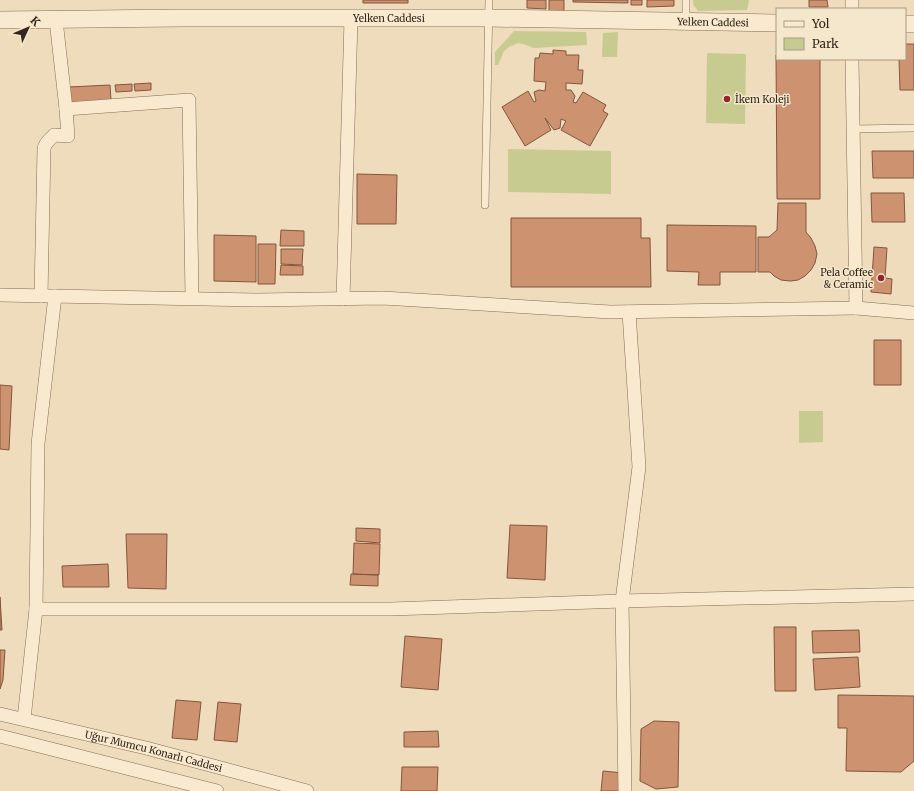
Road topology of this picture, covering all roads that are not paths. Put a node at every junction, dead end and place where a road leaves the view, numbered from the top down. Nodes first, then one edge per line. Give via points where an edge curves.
1 (489, 0) edge
2 (686, 0) edge
3 (351, 18) junction
4 (488, 18) junction
5 (0, 20) edge
6 (56, 20) junction
7 (686, 21) junction
8 (776, 23) edge
9 (852, 60) edge
10 (66, 109) junction
11 (914, 128) edge
12 (853, 129) junction
13 (486, 205) dead end
14 (0, 295) edge
15 (41, 296) junction
16 (55, 296) junction
17 (192, 298) junction
18 (342, 299) junction
19 (856, 308) junction
20 (629, 312) junction
21 (914, 313) edge
22 (914, 594) edge
23 (622, 601) junction
24 (36, 609) junction
25 (0, 714) edge
26 (24, 719) junction
27 (0, 736) edge
28 (217, 791) edge
29 (307, 791) edge
30 (625, 791) edge

1 - 4 lane
2 - 7 lane
3 - 4 street, Yelken Caddesi
3 - 6 street, Yelken Caddesi
3 - 18 street
4 - 7 street, Yelken Caddesi
4 - 13 lane
5 - 6 street, Yelken Caddesi
6 - 10 street
7 - 8 street, Yelken Caddesi
9 - 12 street
10 - 15 street via 68,136 54,135 44,145
10 - 17 street via 189,100
11 - 12 lane
12 - 19 street
14 - 15 street
15 - 16 street
16 - 17 street
16 - 24 street via 38,444
17 - 18 street
18 - 20 street via 383,298
19 - 20 street
19 - 21 street
20 - 23 street via 639,467
22 - 23 street
23 - 24 street via 391,609
23 - 30 street
24 - 26 street
25 - 26 street, Uğur Mumcu Konarlı Caddesi
26 - 29 street, Uğur Mumcu Konarlı Caddesi
27 - 28 street

